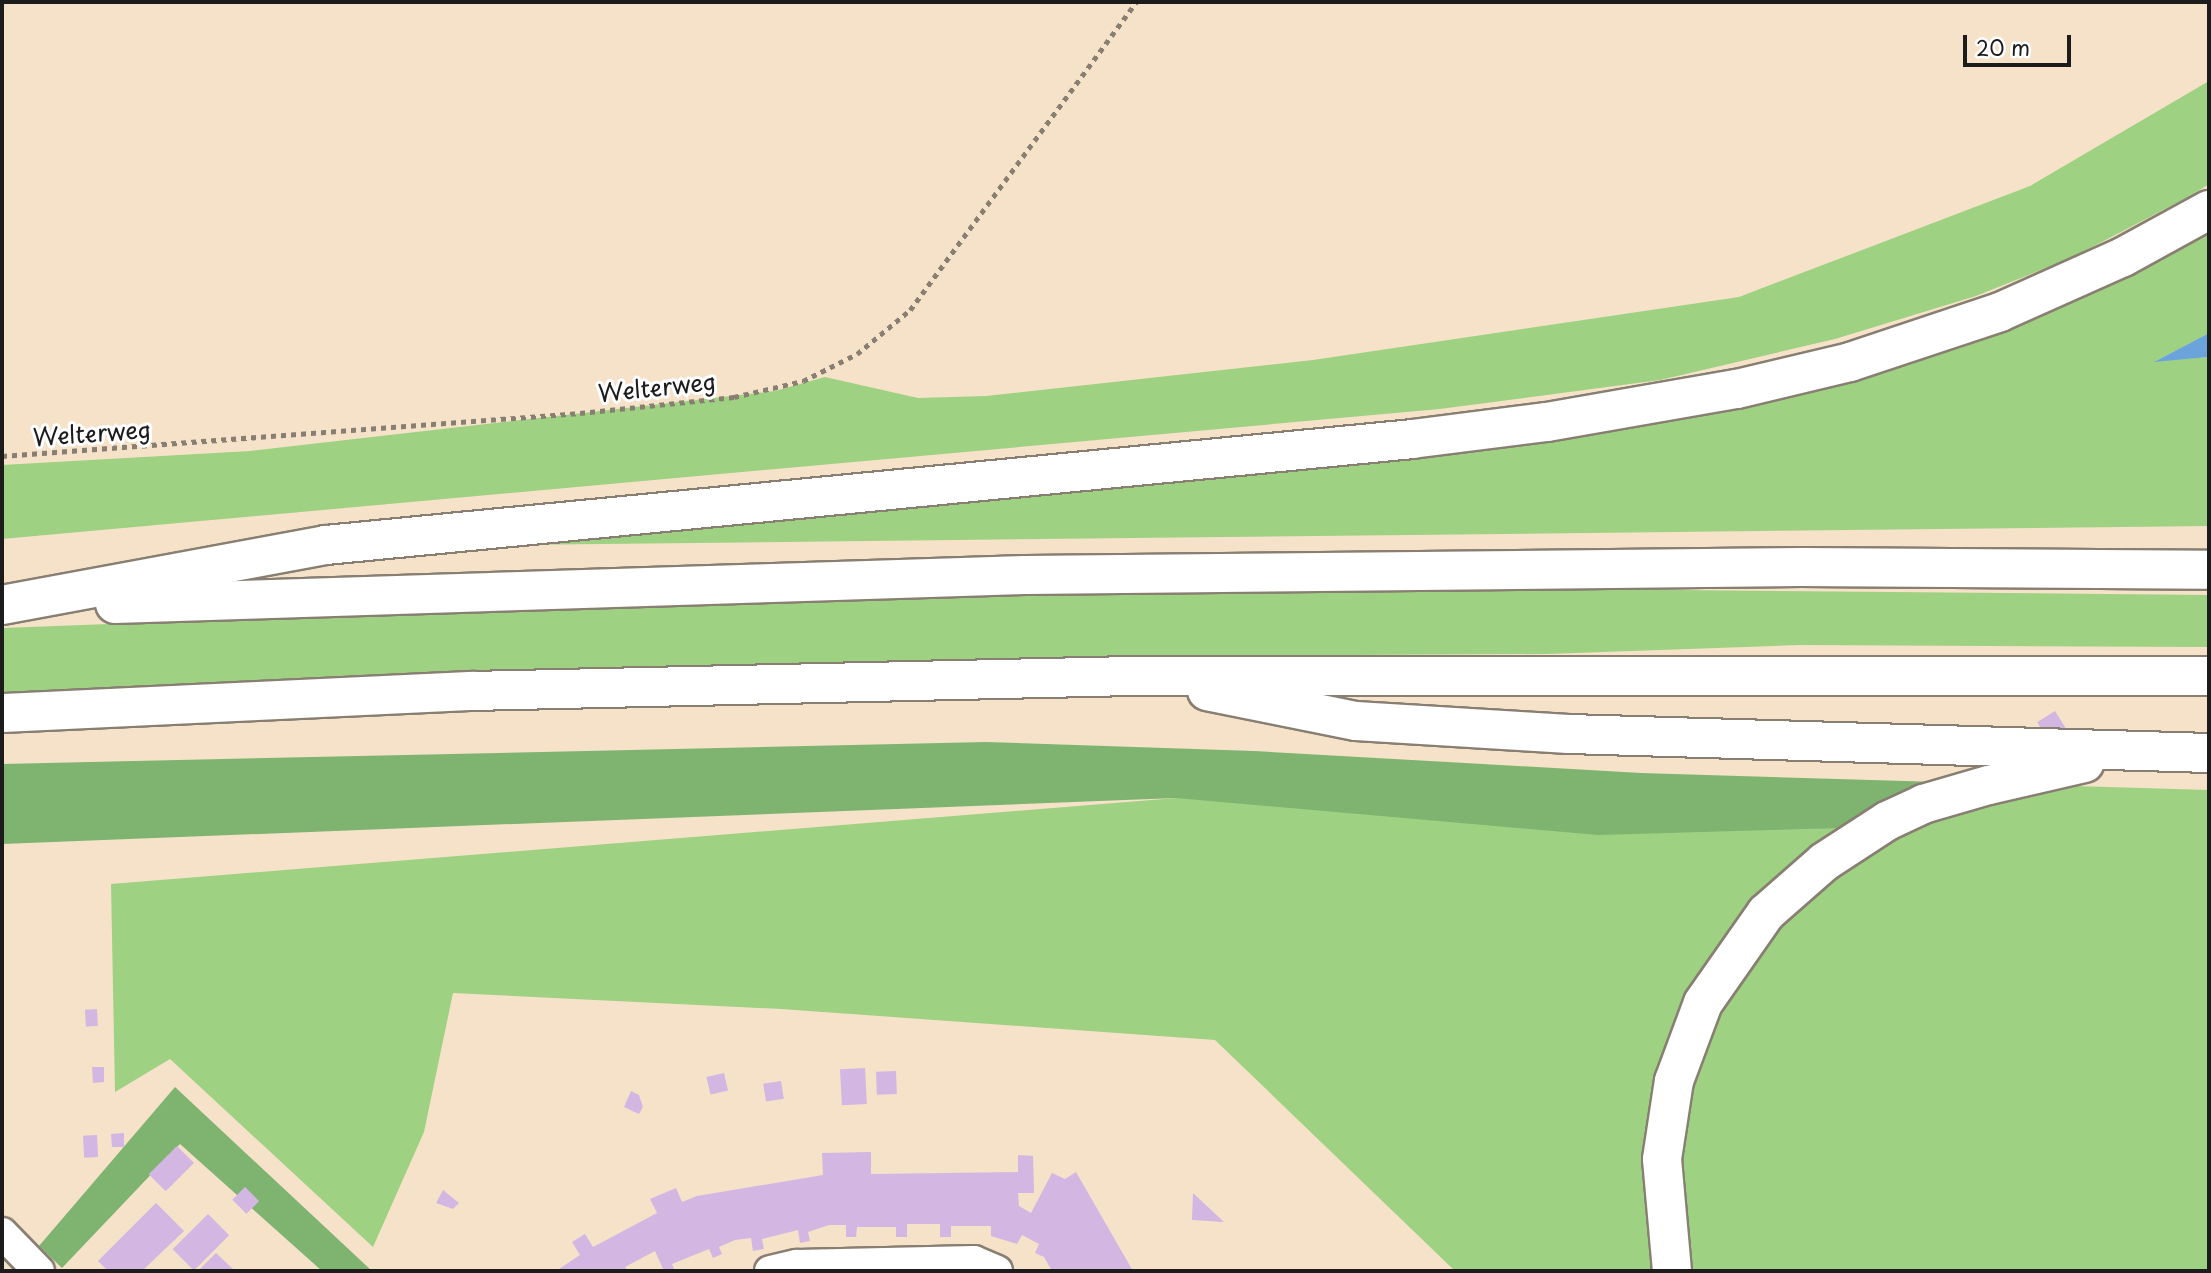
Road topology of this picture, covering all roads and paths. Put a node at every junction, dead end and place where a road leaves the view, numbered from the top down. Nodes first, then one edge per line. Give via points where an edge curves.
1 (1136, 2) edge
2 (2209, 210) edge
3 (2, 456) edge
4 (2209, 569) edge
5 (2, 607) edge
6 (1130, 676) junction
7 (2209, 676) edge
8 (2, 713) edge
9 (2141, 750) junction
10 (2209, 752) edge
11 (2, 1233) edge
12 (39, 1271) edge
13 (770, 1271) edge
14 (997, 1271) edge
15 (1672, 1271) edge

1 - 3 path, Welterweg via 911,310 857,354 803,381 734,397 580,413
2 - 5 highway via 2123,257 2000,312 1850,362 1723,391 1547,422 1412,439 326,545
4 - 5 highway via 1774,567 1025,575
6 - 7 highway
6 - 8 highway via 471,691
6 - 9 highway via 1356,721 1570,734
9 - 10 highway
9 - 15 highway via 1923,804 1886,821 1824,862 1766,914 1703,1003 1674,1081 1662,1159
11 - 12 street
13 - 14 street via 797,1265 974,1261

